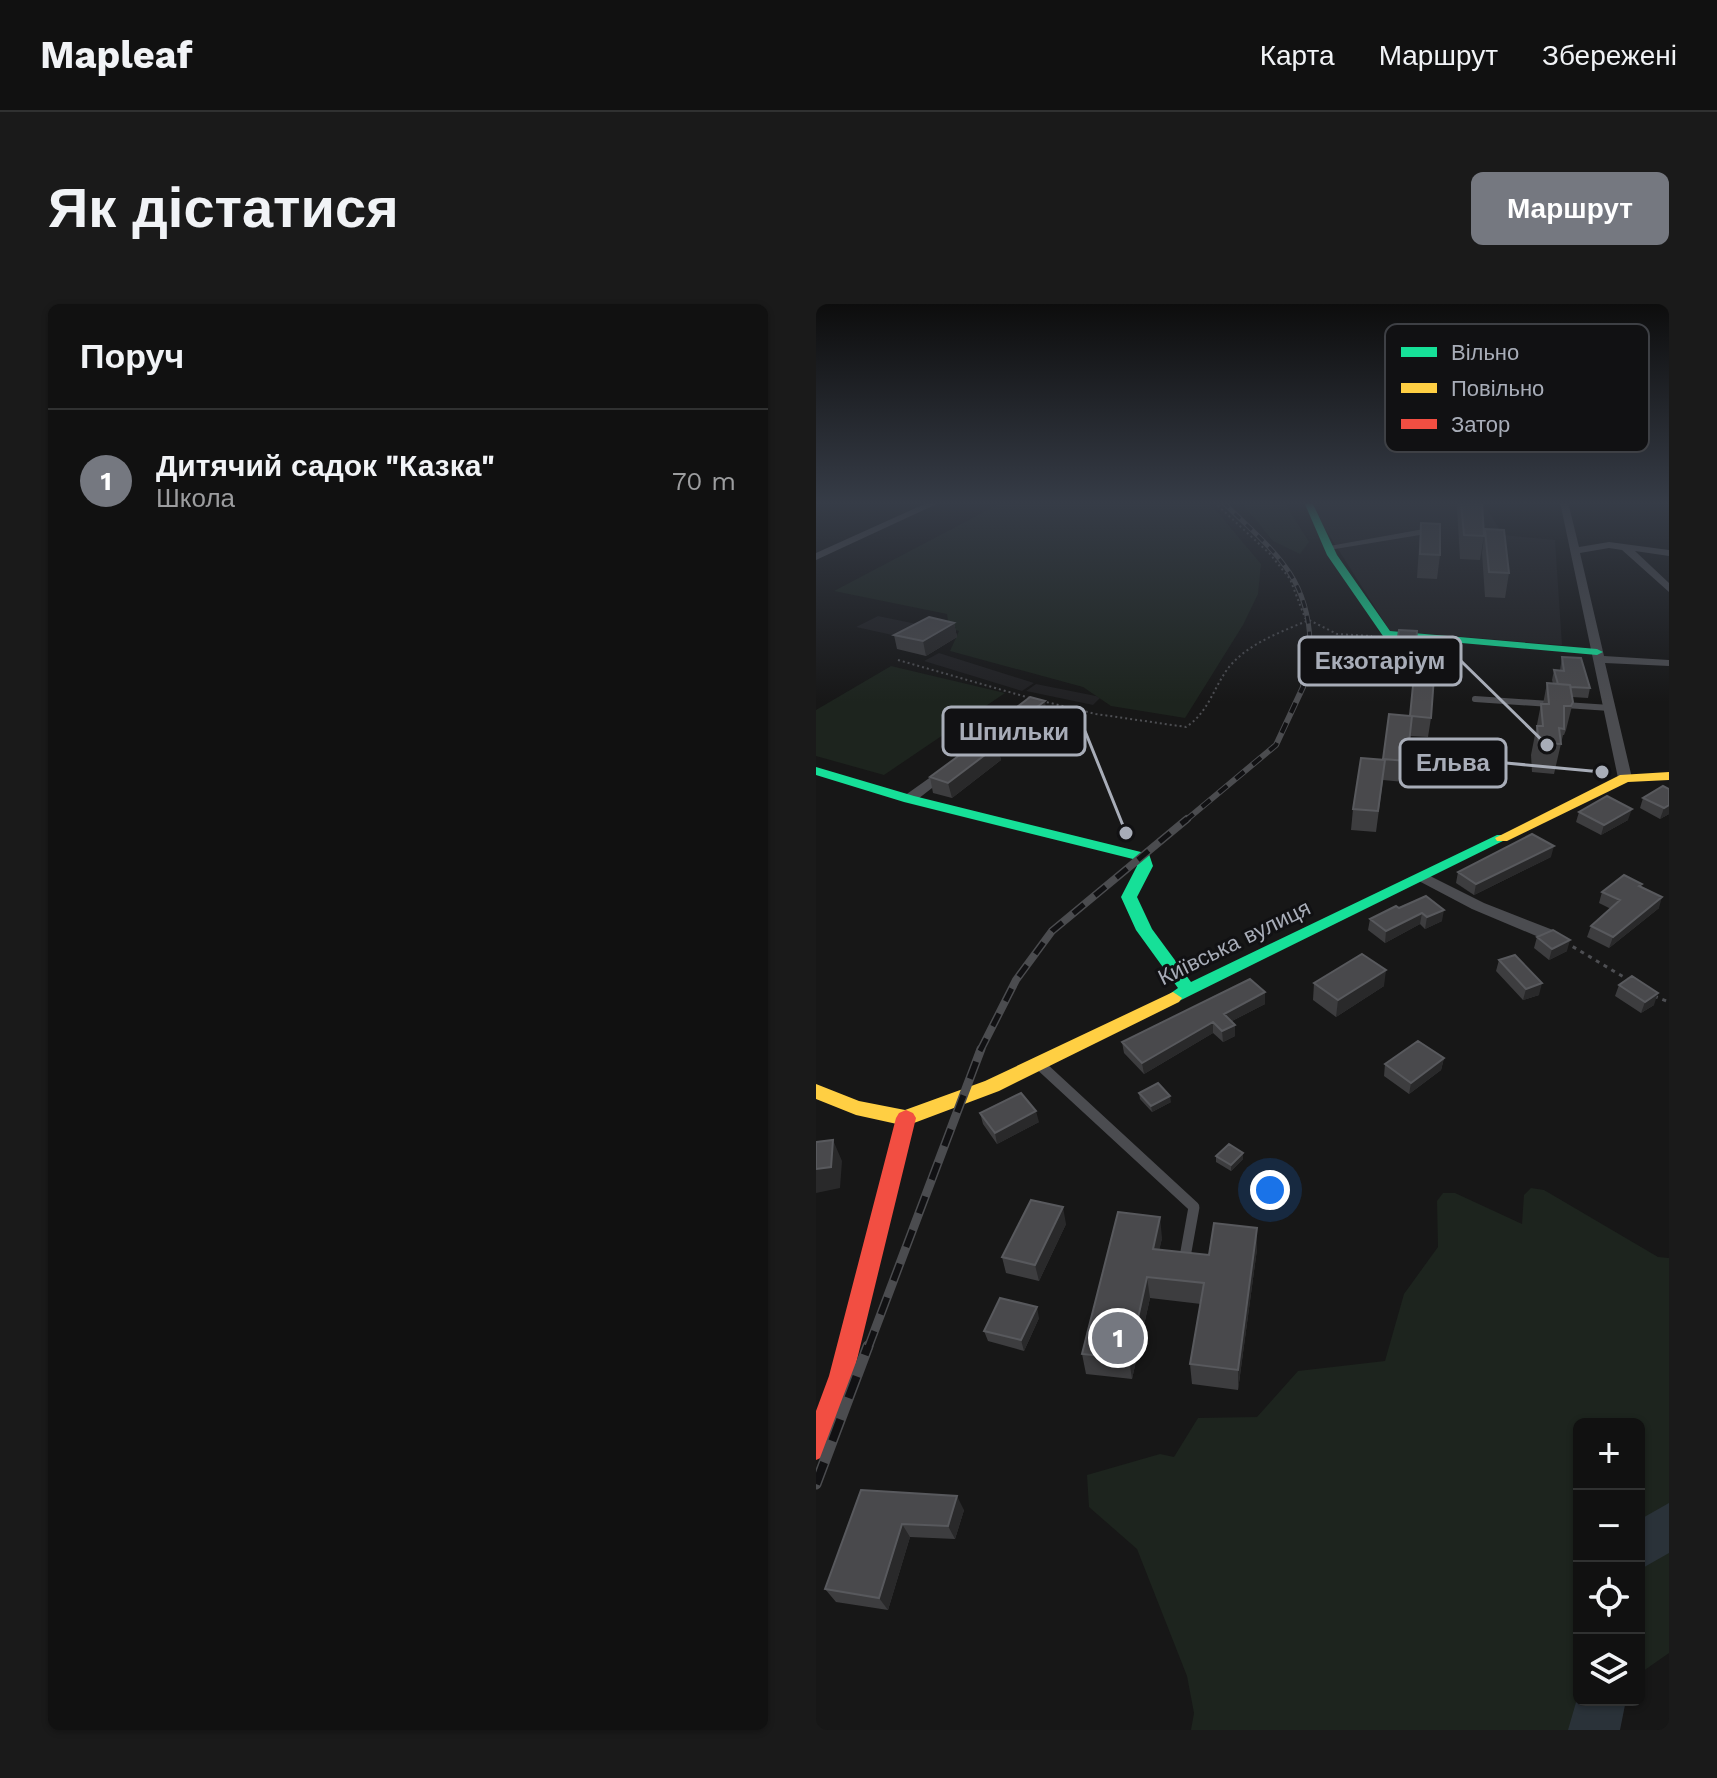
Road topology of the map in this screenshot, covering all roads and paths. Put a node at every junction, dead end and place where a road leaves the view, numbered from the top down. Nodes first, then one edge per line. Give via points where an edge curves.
1 (1282, 569) edge
2 (1345, 569) edge
3 (1578, 569) edge
4 (1648, 569) edge
5 (1669, 589) edge
6 (1309, 620) junction
7 (1392, 635) junction
8 (1598, 655) junction
9 (898, 660) dead end
10 (1669, 663) edge
11 (1475, 699) dead end
12 (1610, 708) junction
13 (956, 763) edge
14 (816, 771) edge
15 (1669, 776) edge
16 (1625, 778) junction
17 (909, 799) junction
18 (1422, 877) junction
19 (1547, 934) joint
20 (1634, 984) edge
21 (1189, 991) junction
22 (1647, 992) edge
23 (1669, 1002) edge
24 (1039, 1064) junction
25 (816, 1091) edge
26 (906, 1118) junction
27 (1185, 1257) edge
28 (816, 1447) edge

1 - 6 path
2 - 7 street via 1383,631
3 - 8 street
4 - 5 street
6 - 7 path via 1337,634
6 - 9 path via 1267,638 1237,659 1205,713 1186,727 1096,714
7 - 8 street
8 - 10 street
8 - 12 street
11 - 12 lane
12 - 16 street
13 - 17 street
14 - 17 street
15 - 16 street, Київська вулиця
16 - 18 street, Київська вулиця
17 - 21 street via 1144,857 1145,866 1129,897 1144,930
18 - 19 street
18 - 21 street, Київська вулиця
19 - 20 path
21 - 24 street, Київська вулиця
22 - 23 path
24 - 26 street, Київська вулиця
24 - 27 lane via 1194,1207
25 - 26 street via 856,1108
26 - 28 street via 841,1376

